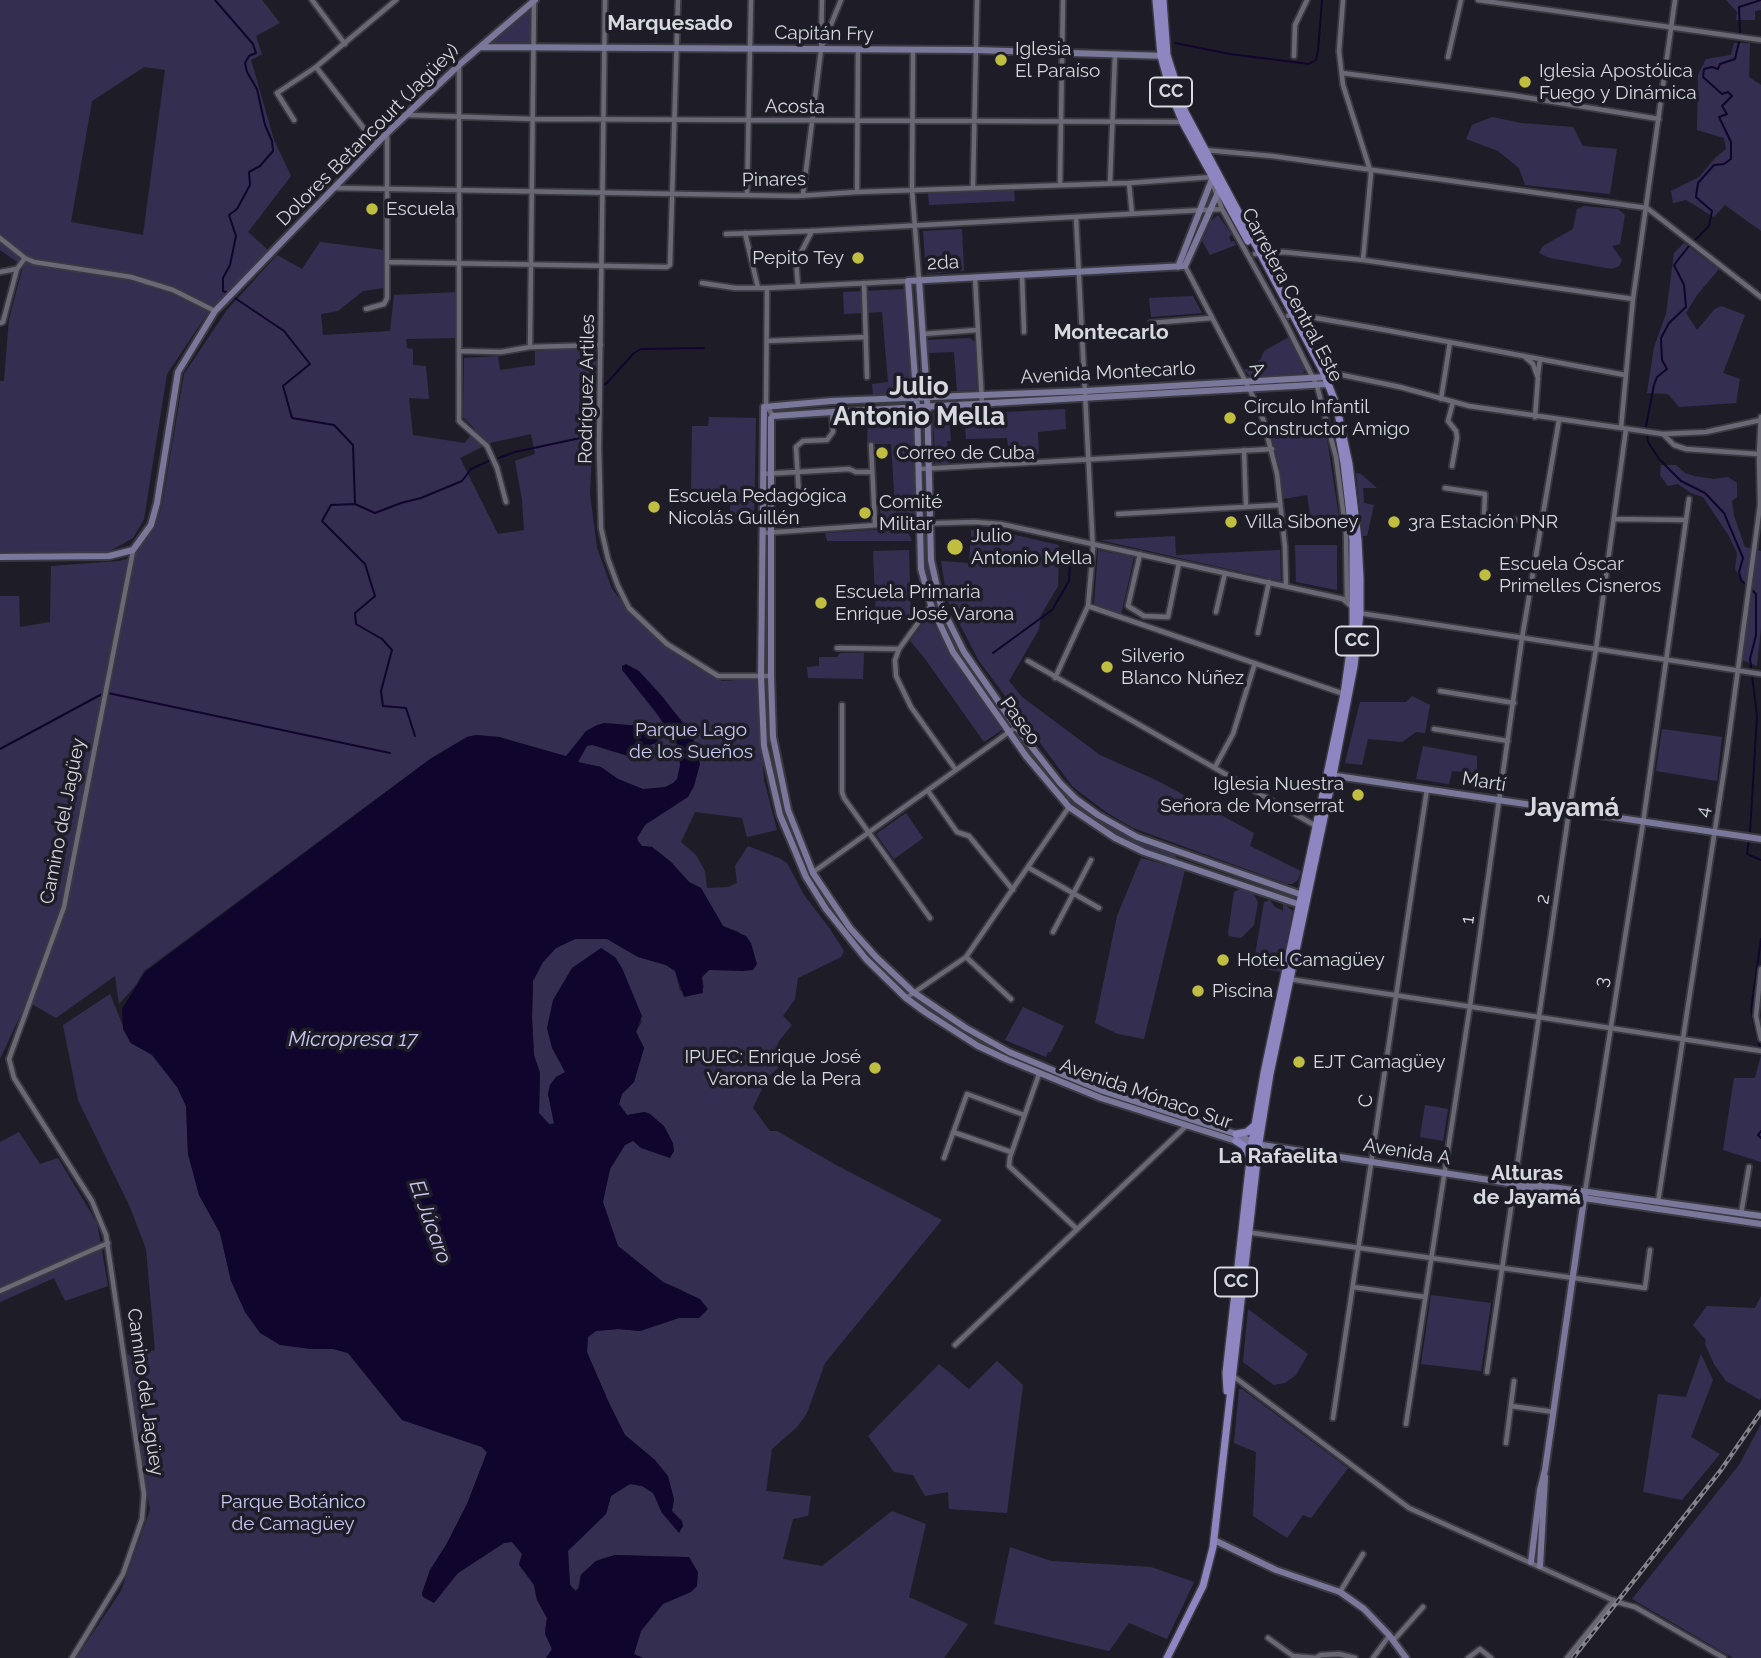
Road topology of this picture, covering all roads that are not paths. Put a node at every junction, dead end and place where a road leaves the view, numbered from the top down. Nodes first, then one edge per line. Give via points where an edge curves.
1 (312, 0) edge
2 (396, 0) edge
3 (534, 0) edge
4 (605, 0) edge
5 (678, 0) edge
6 (751, 0) edge
7 (822, 0) edge
8 (841, 0) edge
9 (976, 0) edge
10 (1063, 0) edge
11 (1156, 0) edge
12 (1163, 0) edge
13 (1307, 0) edge
14 (1343, 0) edge
15 (1461, 0) edge
16 (1478, 0) edge
17 (1675, 0) edge
18 (1672, 26) junction
19 (1761, 40) edge
20 (345, 44) junction
21 (481, 47) junction
22 (533, 48) junction
23 (605, 48) junction
24 (678, 48) junction
25 (750, 48) junction
26 (858, 49) junction
27 (821, 50) junction
28 (913, 50) junction
29 (976, 50) junction
30 (1061, 53) junction
31 (1115, 55) junction
32 (1164, 56) junction
33 (1294, 56) dead end
34 (1448, 57) dead end
35 (459, 65) junction
36 (316, 67) junction
37 (1342, 73) junction
38 (406, 115) junction
39 (458, 117) junction
40 (532, 118) junction
41 (602, 119) junction
42 (1659, 119) junction
43 (294, 120) dead end
44 (675, 120) junction
45 (747, 120) junction
46 (813, 121) junction
47 (857, 121) junction
48 (912, 122) junction
49 (974, 122) junction
50 (1060, 122) junction
51 (1186, 122) junction
52 (1112, 124) junction
53 (387, 132) junction
54 (376, 144) junction
55 (1201, 150) junction
56 (1369, 169) junction
57 (1213, 177) junction
58 (1110, 183) junction
59 (1129, 183) junction
60 (1060, 185) junction
61 (973, 187) junction
62 (335, 188) junction
63 (387, 189) junction
64 (458, 190) junction
65 (912, 190) junction
66 (532, 191) junction
67 (1219, 191) junction
68 (857, 192) junction
69 (602, 193) junction
70 (673, 194) junction
71 (803, 194) junction
72 (747, 195) junction
73 (1647, 208) junction
74 (1211, 209) junction
75 (1222, 209) junction
76 (1200, 210) junction
77 (1132, 214) junction
78 (1076, 218) junction
79 (915, 225) junction
80 (812, 231) junction
81 (745, 233) junction
82 (726, 234) dead end
83 (0, 238) edge
84 (1257, 254) junction
85 (25, 258) junction
86 (1363, 260) junction
87 (388, 262) junction
88 (459, 262) junction
89 (531, 264) junction
90 (602, 264) junction
91 (1181, 266) junction
92 (17, 269) junction
93 (0, 272) edge
94 (1079, 272) junction
95 (1022, 275) junction
96 (975, 277) junction
97 (919, 280) junction
98 (908, 281) junction
99 (702, 283) dead end
100 (864, 283) junction
101 (798, 286) junction
102 (758, 288) junction
103 (767, 288) junction
104 (230, 295) joint
105 (1761, 297) edge
106 (1633, 299) junction
107 (366, 309) dead end
108 (215, 311) junction
109 (1291, 315) junction
110 (1212, 318) junction
111 (0, 323) edge
112 (1151, 323) dead end
113 (977, 330) junction
114 (1024, 332) dead end
115 (923, 334) junction
116 (866, 337) junction
117 (768, 341) junction
118 (1450, 342) junction
119 (601, 345) junction
120 (530, 347) junction
121 (459, 351) junction
122 (1523, 356) junction
123 (1540, 359) junction
124 (1625, 375) junction
125 (867, 377) dead end
126 (1538, 378) junction
127 (1322, 380) junction
128 (1246, 382) junction
129 (1250, 390) junction
130 (1085, 391) junction
131 (981, 395) junction
132 (917, 397) junction
133 (928, 397) junction
134 (1086, 399) junction
135 (1440, 400) junction
136 (1453, 402) junction
137 (982, 404) junction
138 (766, 405) junction
139 (928, 406) junction
140 (917, 407) junction
141 (832, 412) junction
142 (773, 416) junction
143 (1535, 417) junction
144 (1761, 418) edge
145 (1559, 420) junction
146 (1623, 429) junction
147 (1662, 434) junction
148 (872, 445) dead end
149 (1272, 449) junction
150 (1244, 450) junction
151 (1760, 454) edge
152 (1090, 460) junction
153 (1452, 466) dead end
154 (920, 468) junction
155 (931, 468) junction
156 (797, 472) junction
157 (872, 472) junction
158 (772, 473) junction
159 (763, 474) junction
160 (1445, 488) dead end
161 (828, 498) dead end
162 (1689, 499) dead end
163 (506, 502) dead end
164 (1280, 505) junction
165 (1760, 505) edge
166 (1246, 507) junction
167 (1118, 514) dead end
168 (1614, 519) junction
169 (1686, 520) junction
170 (1542, 523) junction
171 (920, 524) junction
172 (931, 524) junction
173 (875, 525) junction
174 (763, 533) junction
175 (772, 533) junction
176 (1094, 544) junction
177 (133, 550) junction
178 (1140, 554) junction
179 (0, 557) edge
180 (1179, 563) junction
181 (1225, 573) junction
182 (1269, 582) junction
183 (1286, 586) junction
184 (1347, 600) junction
185 (930, 605) junction
186 (1088, 606) junction
187 (1357, 611) junction
188 (1216, 612) dead end
189 (1144, 616) junction
190 (1146, 625) junction
191 (1258, 633) dead end
192 (1522, 638) junction
193 (837, 648) dead end
194 (899, 649) junction
195 (1596, 649) junction
196 (1665, 660) junction
197 (1028, 661) dead end
198 (1255, 663) junction
199 (1736, 670) junction
200 (1758, 673) edge
201 (761, 676) junction
202 (771, 676) junction
203 (1055, 678) junction
204 (1440, 691) dead end
205 (1344, 694) junction
206 (1514, 703) junction
207 (842, 705) dead end
208 (1016, 727) junction
209 (1434, 729) dead end
210 (1008, 732) junction
211 (1508, 741) junction
212 (764, 746) junction
213 (774, 746) junction
214 (1215, 767) junction
215 (956, 770) junction
216 (1330, 775) junction
217 (1427, 789) junction
218 (928, 791) junction
219 (1499, 800) junction
220 (1069, 807) junction
221 (1569, 811) junction
222 (1643, 823) junction
223 (1319, 827) junction
224 (1713, 832) junction
225 (869, 833) junction
226 (1761, 839) edge
227 (1185, 855) junction
228 (1091, 860) dead end
229 (1182, 866) junction
230 (1029, 868) junction
231 (814, 873) junction
232 (806, 877) junction
233 (1013, 890) junction
234 (1073, 893) junction
235 (1304, 896) junction
236 (1303, 906) junction
237 (1098, 908) dead end
238 (930, 918) dead end
239 (1053, 932) dead end
240 (967, 957) junction
241 (1761, 969) edge
242 (1287, 979) junction
243 (913, 992) junction
244 (1396, 997) junction
245 (906, 998) junction
246 (1011, 999) dead end
247 (1470, 1006) junction
248 (1539, 1017) junction
249 (1611, 1027) junction
250 (1682, 1039) junction
251 (1761, 1039) edge
252 (1759, 1051) edge
253 (1039, 1074) junction
254 (1102, 1094) junction
255 (1126, 1103) junction
256 (1024, 1115) junction
257 (1192, 1120) junction
258 (1255, 1124) junction
259 (1185, 1127) junction
260 (953, 1132) junction
261 (1236, 1137) junction
262 (1255, 1143) junction
263 (1011, 1152) junction
264 (944, 1158) dead end
265 (1250, 1160) junction
266 (1370, 1162) junction
267 (1748, 1167) dead end
268 (1443, 1173) junction
269 (1515, 1184) junction
270 (1584, 1195) junction
271 (1658, 1206) junction
272 (1741, 1213) junction
273 (1761, 1216) edge
274 (1761, 1224) edge
275 (1077, 1229) junction
276 (1245, 1232) junction
277 (108, 1243) junction
278 (1358, 1247) junction
279 (1650, 1250) dead end
280 (1430, 1258) junction
281 (1502, 1269) junction
282 (1573, 1279) junction
283 (1353, 1287) junction
284 (0, 1291) edge
285 (1425, 1297) junction
286 (956, 1345) dead end
287 (1488, 1372) dead end
288 (1230, 1375) junction
289 (1514, 1381) dead end
290 (1511, 1406) junction
291 (1554, 1412) junction
292 (1333, 1418) dead end
293 (1406, 1424) dead end
294 (1506, 1443) dead end
295 (1545, 1470) junction
296 (1213, 1540) junction
297 (1363, 1554) dead end
298 (1531, 1562) junction
299 (1540, 1566) junction
300 (1340, 1592) junction
301 (1614, 1600) junction
302 (1423, 1607) dead end
303 (1268, 1638) dead end
304 (1391, 1638) junction
305 (72, 1658) edge
306 (1167, 1658) edge
307 (1316, 1658) edge
308 (1354, 1658) edge
309 (1374, 1658) edge
310 (1406, 1658) edge
311 (1468, 1658) edge
312 (1491, 1658) edge
313 (1567, 1658) edge
314 (1724, 1658) edge

1 - 20 street
2 - 20 street
3 - 21 street, Dolores Betancourt (Jagüey)
3 - 22 street
4 - 23 street, Rodríguez Artiles
5 - 24 street
6 - 25 street
7 - 27 street
8 - 27 street
9 - 29 street
10 - 30 street
11 - 32 main road, Carretera Central Este / CC
12 - 32 main road, Carretera Central Este / CC
13 - 33 street via 1295,25
14 - 37 street
15 - 34 street
16 - 18 street
17 - 18 street, 2
18 - 19 street
18 - 42 street, 2
20 - 36 street
21 - 22 street, Capitán Fry
21 - 35 street, Dolores Betancourt (Jagüey)
22 - 23 street, Capitán Fry
22 - 40 street
23 - 24 street, Capitán Fry
23 - 41 street, Rodríguez Artiles
24 - 25 street, Capitán Fry
24 - 44 street
25 - 27 street, Capitán Fry
25 - 45 street
26 - 27 street, Capitán Fry
26 - 28 street, Capitán Fry
26 - 47 street
27 - 46 street
28 - 29 street, Capitán Fry
28 - 48 street
29 - 30 street, Capitán Fry
29 - 49 street
30 - 31 street, Capitán Fry
30 - 50 street
31 - 32 street, Capitán Fry
31 - 52 street
32 - 51 main road, Carretera Central Este / CC via 1172,96
35 - 38 street, Dolores Betancourt (Jagüey)
35 - 39 street
36 - 43 street via 277,93
36 - 54 street
37 - 42 street
37 - 56 street
38 - 39 street, Acosta
38 - 53 street, Dolores Betancourt (Jagüey)
39 - 40 street, Acosta
39 - 64 street
40 - 41 street, Acosta
40 - 66 street
41 - 44 street, Acosta
41 - 69 street, Rodríguez Artiles
42 - 73 street, 2
44 - 45 street, Acosta
44 - 70 street
45 - 46 street, Acosta
45 - 72 street
46 - 47 street, Acosta
46 - 71 street
47 - 48 street, Acosta
47 - 68 street
48 - 49 street, Acosta
48 - 65 street
49 - 50 street, Acosta
49 - 61 street
50 - 52 street, Acosta
50 - 60 street
51 - 52 street, Acosta
51 - 55 main road, Carretera Central Este / CC
52 - 58 street
53 - 54 street, Dolores Betancourt (Jagüey)
53 - 63 street
54 - 62 street, Dolores Betancourt (Jagüey)
55 - 56 street
55 - 57 main road, Carretera Central Este / CC
56 - 73 street
56 - 86 street
57 - 59 street, Pinares
57 - 67 main road, Carretera Central Este / CC
57 - 76 street
58 - 59 street, Pinares
58 - 60 street, Pinares
59 - 77 street
60 - 61 street, Pinares
61 - 65 street, Pinares
62 - 63 street, Pinares
62 - 104 street, Dolores Betancourt (Jagüey)
63 - 64 street, Pinares
63 - 87 street
64 - 66 street, Pinares
64 - 88 street
65 - 68 street, Pinares
65 - 79 street
66 - 69 street, Pinares
66 - 89 street
67 - 74 street
67 - 75 street
67 - 84 main road, Carretera Central Este / CC
68 - 71 street, Pinares
69 - 70 street, Pinares
69 - 90 street, Rodríguez Artiles
70 - 72 street, Pinares
70 - 90 street via 670,265
71 - 72 street, Pinares
73 - 105 street
73 - 106 street, 2
74 - 75 street
74 - 76 street
74 - 91 street
75 - 127 street
76 - 77 street
76 - 91 street
77 - 78 street
78 - 79 street
78 - 94 street
79 - 80 street
79 - 97 street
80 - 81 street
80 - 101 street via 796,262
81 - 82 street
81 - 102 street
83 - 85 street
84 - 86 street
84 - 109 main road, Carretera Central Este / CC
85 - 92 street
85 - 108 street via 131,277 173,290
86 - 106 street
87 - 88 street
87 - 107 street via 387,299
88 - 89 street
88 - 121 street
89 - 90 street
89 - 120 street
90 - 119 street, Rodríguez Artiles
91 - 94 street, 2da
91 - 110 street, A
92 - 93 street
92 - 111 street
94 - 95 street, 2da
94 - 130 street
95 - 96 street, 2da
95 - 114 street
96 - 97 street, 2da
96 - 113 street
97 - 98 street, 2da
97 - 115 street, Paseo
98 - 100 street, 2da
98 - 132 street, Paseo
99 - 102 street, 2da
100 - 101 street, 2da
100 - 116 street
101 - 103 street, 2da
102 - 103 street, 2da
103 - 117 street
104 - 108 street, Camino del Jagüey
106 - 124 street, 2
108 - 177 street, Camino del Jagüey via 178,372 157,503 151,525
109 - 118 street
109 - 127 main road, Carretera Central Este / CC
110 - 112 street
110 - 128 street, A
113 - 115 street
113 - 131 street
115 - 133 street, Paseo
116 - 117 street
116 - 125 street
117 - 138 street
118 - 122 street
118 - 135 street
119 - 120 street
119 - 201 street, Rodríguez Artiles via 601,528 618,586 629,608 691,660 718,676
120 - 121 street
121 - 163 street via 459,421 487,446
122 - 123 street
122 - 126 street via 1533,364
123 - 124 street
123 - 126 street
124 - 146 street, 2
126 - 143 street
127 - 128 street, Avenida Montecarlo
127 - 129 street, Avenida Montecarlo
127 - 135 street via 1400,387
127 - 184 street via 1346,533
127 - 187 main road, Carretera Central Este / CC via 1344,463
128 - 129 street, A
128 - 130 street, Avenida Montecarlo
129 - 134 street, Avenida Montecarlo
129 - 149 street, A
130 - 131 street, Avenida Montecarlo
130 - 134 street
131 - 133 street, Avenida Montecarlo
131 - 137 street
132 - 133 street, Avenida Montecarlo
132 - 138 street, Avenida Montecarlo
132 - 140 street, Paseo
133 - 139 street, Paseo
134 - 137 street, Avenida Montecarlo
134 - 152 street
135 - 136 street
136 - 143 street
136 - 153 street via 1448,421 1457,438
137 - 139 street, Avenida Montecarlo
138 - 142 street
138 - 159 street, Avenida Mónaco Sur
139 - 140 street, Avenida Montecarlo
139 - 155 street, Paseo
140 - 141 street, Avenida Montecarlo
140 - 154 street, Paseo
141 - 142 street, Avenida Montecarlo
141 - 156 street via 833,432 827,440 803,441 796,447
142 - 158 street, Avenida Mónaco Sur
143 - 145 street
144 - 147 street via 1706,432
144 - 151 street, 4
145 - 146 street
145 - 170 street, 1
146 - 147 street
146 - 168 street, 2
147 - 151 street via 1686,449
148 - 157 street
149 - 150 street
149 - 164 street, A
150 - 152 street
150 - 166 street
151 - 165 street, 4
152 - 155 street
152 - 176 street
154 - 155 street
154 - 171 street, Paseo
155 - 172 street, Paseo
156 - 157 street
156 - 158 street
156 - 161 street via 799,497
157 - 173 street
158 - 159 street
158 - 175 street, Avenida Mónaco Sur
159 - 174 street, Avenida Mónaco Sur
160 - 170 street via 1485,494 1484,516
162 - 169 street, 3
164 - 166 street
164 - 183 street, A
165 - 199 street, 4
166 - 167 street
168 - 169 street
168 - 195 street, 2
169 - 196 street, 3
170 - 192 street, 1
171 - 172 street
171 - 173 street
171 - 185 street, Paseo via 921,569
172 - 176 street via 1001,524
172 - 208 street, Paseo via 931,560 941,606 964,652
173 - 175 street
174 - 175 street
174 - 201 street, Avenida Mónaco Sur
175 - 202 street, Avenida Mónaco Sur
176 - 178 street
176 - 186 street
177 - 179 street via 109,556
177 - 277 street, Camino del Jagüey via 64,907 9,1059 14,1078 102,1219
178 - 180 street
178 - 189 street via 1128,606
180 - 181 street
180 - 189 street via 1168,617
181 - 182 street
181 - 188 street
182 - 183 street
182 - 191 street
183 - 184 street
184 - 187 street
185 - 194 street
185 - 210 street, Paseo via 953,652
186 - 190 street
186 - 203 street
187 - 192 street
187 - 205 main road, Carretera Central Este / CC
187 - 216 main road, Carretera Central Este / CC via 1354,666
189 - 190 street
190 - 198 street
192 - 195 street
192 - 206 street, 1
193 - 194 street
194 - 215 street via 896,676 904,695
195 - 196 street
195 - 221 street, 2
196 - 199 street
196 - 222 street, 3
197 - 203 street
198 - 205 street
198 - 214 street via 1233,734
199 - 200 street
199 - 224 street, 4
201 - 202 street, Rodríguez Artiles
201 - 212 street, Avenida Mónaco Sur
202 - 213 street, Avenida Mónaco Sur
203 - 214 street
204 - 206 street
205 - 216 main road, Carretera Central Este / CC
206 - 211 street, 1
207 - 225 street via 842,792
208 - 210 street
208 - 227 street, Paseo via 1076,799 1137,837
209 - 211 street
210 - 215 street
210 - 220 street, Paseo
211 - 219 street, 1
212 - 213 street
212 - 232 street, Avenida Mónaco Sur via 780,815
213 - 231 street, Avenida Mónaco Sur via 788,810
214 - 223 street
215 - 218 street
216 - 217 street, Martí
216 - 223 main road, Carretera Central Este / CC
217 - 219 street, Martí
217 - 244 street, C
218 - 225 street
218 - 233 street via 957,832 969,836
219 - 221 street, Martí
219 - 247 street, 1
220 - 229 street, Paseo via 1115,838
220 - 230 street
221 - 222 street, Martí
221 - 248 street, 2
222 - 224 street, Martí
222 - 249 street, 3
223 - 235 main road, Carretera Central Este / CC
224 - 226 street, Martí
224 - 250 street, 4
225 - 231 street
225 - 238 street
227 - 229 street
227 - 235 street, Paseo
228 - 234 street
229 - 236 street, Paseo
230 - 233 street
230 - 234 street
231 - 232 street
231 - 243 street, Avenida Mónaco Sur via 850,928
232 - 245 street, Avenida Mónaco Sur via 848,938
233 - 240 street
234 - 237 street
234 - 239 street
235 - 236 main road, Carretera Central Este / CC
236 - 242 main road, Carretera Central Este / CC
240 - 243 street
240 - 246 street
241 - 251 street via 1756,1016
242 - 244 street
242 - 258 main road, Carretera Central Este / CC
242 - 262 main road, Carretera Central Este / CC
243 - 245 street
243 - 254 street, Avenida Mónaco Sur via 1009,1052
244 - 247 street
244 - 266 street, C
245 - 253 street, Avenida Mónaco Sur via 978,1046
247 - 248 street
247 - 268 street, 1
248 - 249 street
248 - 269 street, 2
249 - 250 street
249 - 270 street, 3
250 - 252 street
250 - 271 street, 4
253 - 254 street, Avenida Mónaco Sur
253 - 256 street
254 - 255 street, Avenida Mónaco Sur
255 - 257 street, Avenida Mónaco Sur
255 - 259 street, Avenida Mónaco Sur
256 - 260 street via 967,1094
256 - 263 street
257 - 259 street
257 - 261 street, Avenida Mónaco Sur
258 - 261 main road
258 - 262 main road, Carretera Central Este / CC
259 - 261 street, Avenida Mónaco Sur
259 - 275 street
260 - 263 street
260 - 264 street
261 - 262 street, Avenida Mónaco Sur
261 - 265 main road
262 - 265 main road, Carretera Central Este / CC
262 - 266 street, Avenida A
262 - 276 main road, Carretera Central Este / CC
263 - 275 street via 1011,1169
265 - 276 main road, Carretera Central Este / CC
266 - 268 street, Avenida A
266 - 278 street, C
267 - 272 street
268 - 269 street, Avenida A
268 - 280 street, 1
269 - 270 street, Avenida A via 1522,1189
269 - 281 street, 2
270 - 271 street, Avenida A
270 - 282 street, 3
271 - 272 street, Avenida A
271 - 274 street, Avenida A
272 - 273 street, Avenida A
275 - 286 street
276 - 278 street
276 - 288 main road, Carretera Central Este / CC
277 - 284 street
277 - 305 street, Camino del Jagüey via 144,1494 142,1519 123,1574
278 - 280 street
278 - 283 street, C
279 - 282 street via 1644,1288
280 - 281 street
280 - 285 street, 1
281 - 282 street
281 - 287 street, 2
282 - 291 street, 3
283 - 285 street
283 - 292 street, C
285 - 293 street, 1
288 - 296 main road, Carretera Central Este / CC
288 - 298 street via 1409,1508
289 - 290 street
290 - 291 street
290 - 294 street
291 - 295 street, 3
295 - 298 street, 3
295 - 299 street, 3
296 - 300 street via 1276,1570
296 - 306 main road, Carretera Central Este / CC via 1203,1586
297 - 300 street
298 - 299 street
299 - 301 street
300 - 304 street
301 - 313 street
301 - 314 street via 1635,1607
302 - 304 street
303 - 307 street via 1293,1656
304 - 309 street
304 - 310 street
307 - 308 street via 1339,1654
311 - 312 street via 1480,1649

